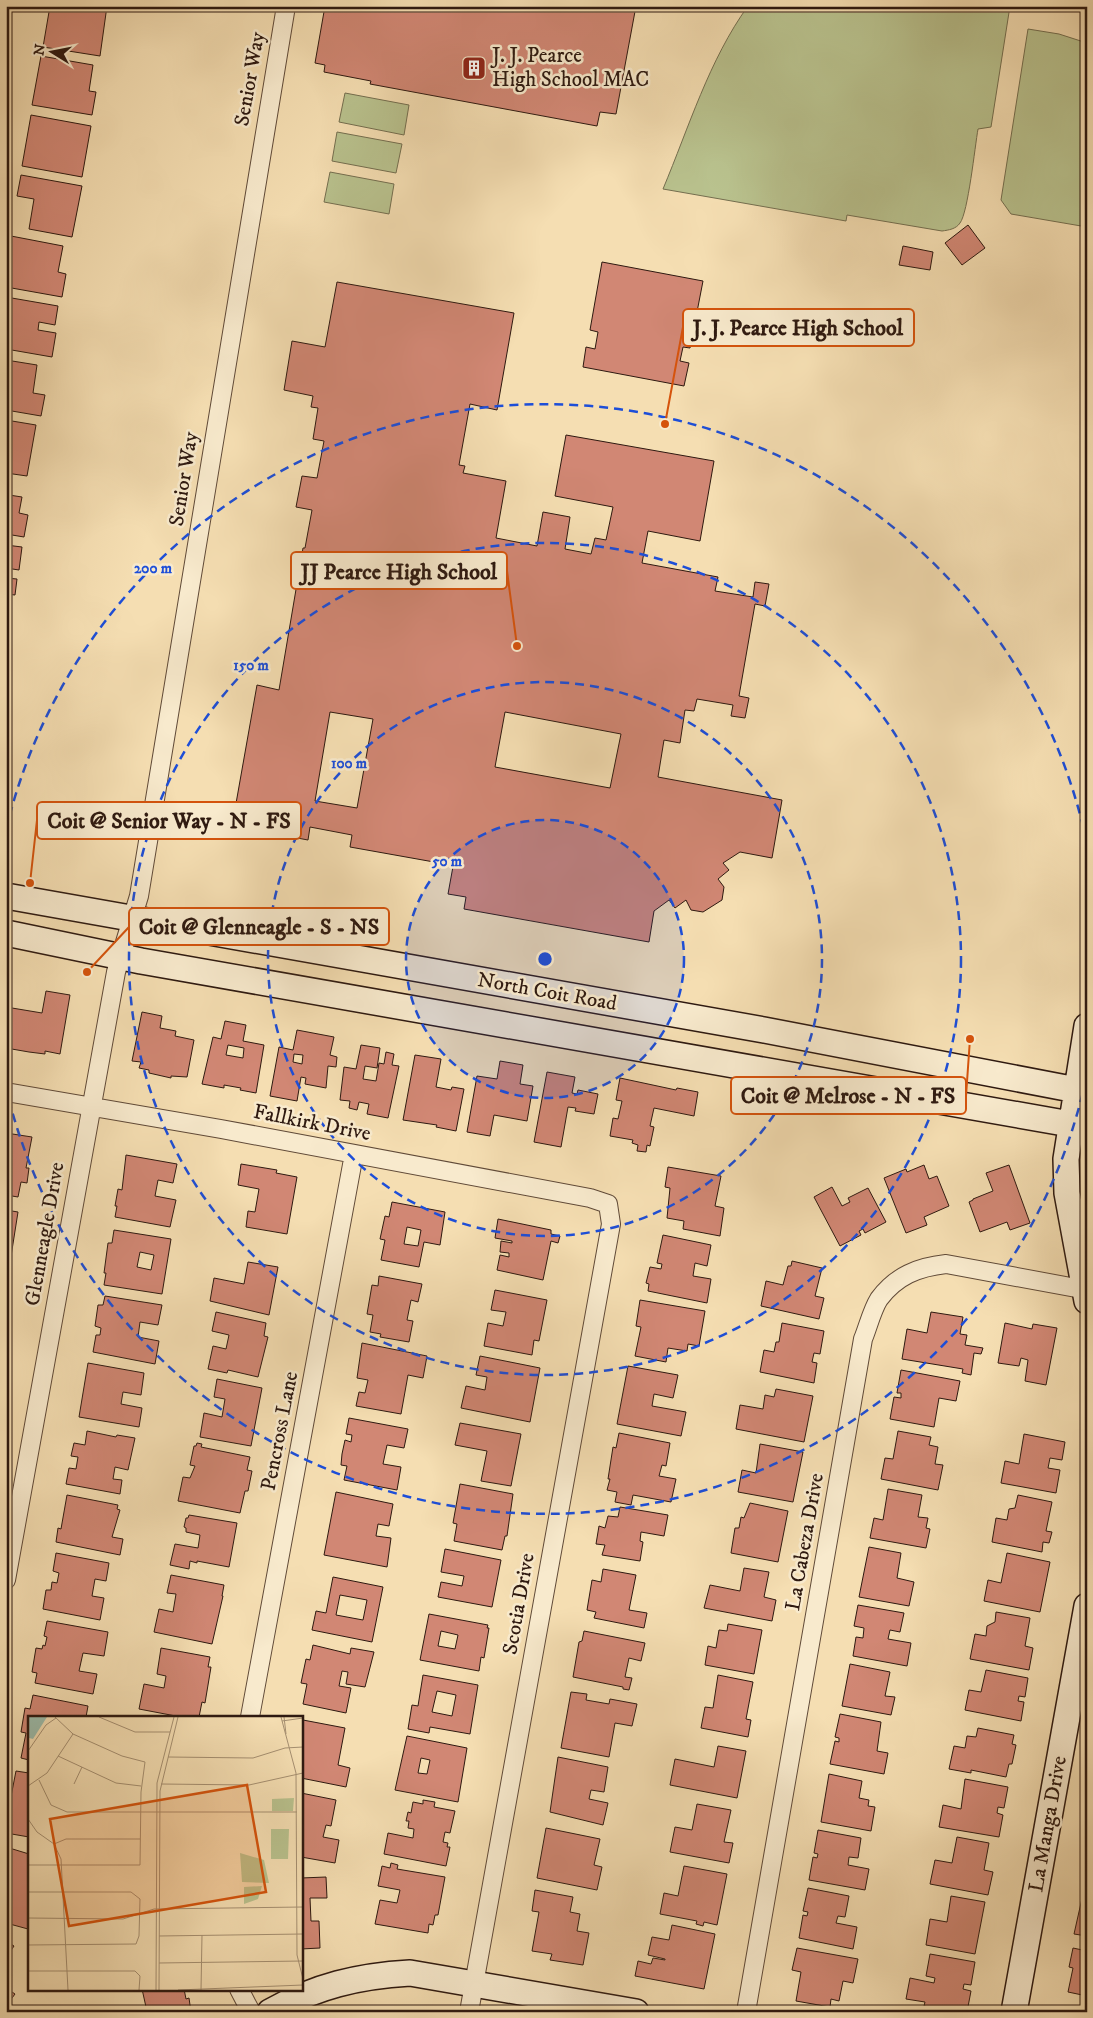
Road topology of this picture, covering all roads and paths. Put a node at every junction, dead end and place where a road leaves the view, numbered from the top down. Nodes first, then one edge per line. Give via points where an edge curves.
1 (286, 6) edge
2 (6, 896) edge
3 (131, 919) junction
4 (6, 933) edge
5 (120, 956) junction
6 (1087, 1026) edge
7 (1081, 1091) edge
8 (6, 1092) edge
9 (91, 1107) junction
10 (1079, 1125) edge
11 (354, 1154) junction
12 (608, 1204) joint
13 (1086, 1294) edge
14 (6, 1580) edge
15 (1087, 1606) edge
16 (250, 1716) edge
17 (474, 1983) junction
18 (240, 1990) edge
19 (251, 2012) edge
20 (270, 2012) edge
21 (469, 2012) edge
22 (636, 2012) edge
23 (746, 2012) edge
24 (1014, 2012) edge

1 - 3 street, Senior Way via 139,896
2 - 3 main road, North Coit Road
3 - 5 street, Senior Way
3 - 7 main road, North Coit Road via 764,1030
4 - 5 main road, North Coit Road
5 - 9 street, Glenneagle Drive
5 - 10 main road, North Coit Road
6 - 7 main road
7 - 10 main road
8 - 9 street, Fallkirk Drive
9 - 11 street, Fallkirk Drive
9 - 14 street, Glenneagle Drive
10 - 13 main road via 1066,1159 1067,1193
11 - 12 street, Fallkirk Drive
11 - 16 street, Pencross Lane
12 - 17 street, Scotia Drive via 611,1224
13 - 23 street, La Cabeza Drive via 946,1264 925,1266 901,1277 879,1300 863,1339
15 - 24 main road, La Manga Drive
17 - 20 main road via 410,1974 378,1975 312,1991
17 - 21 street, Scotia Drive
17 - 22 main road
18 - 19 street

